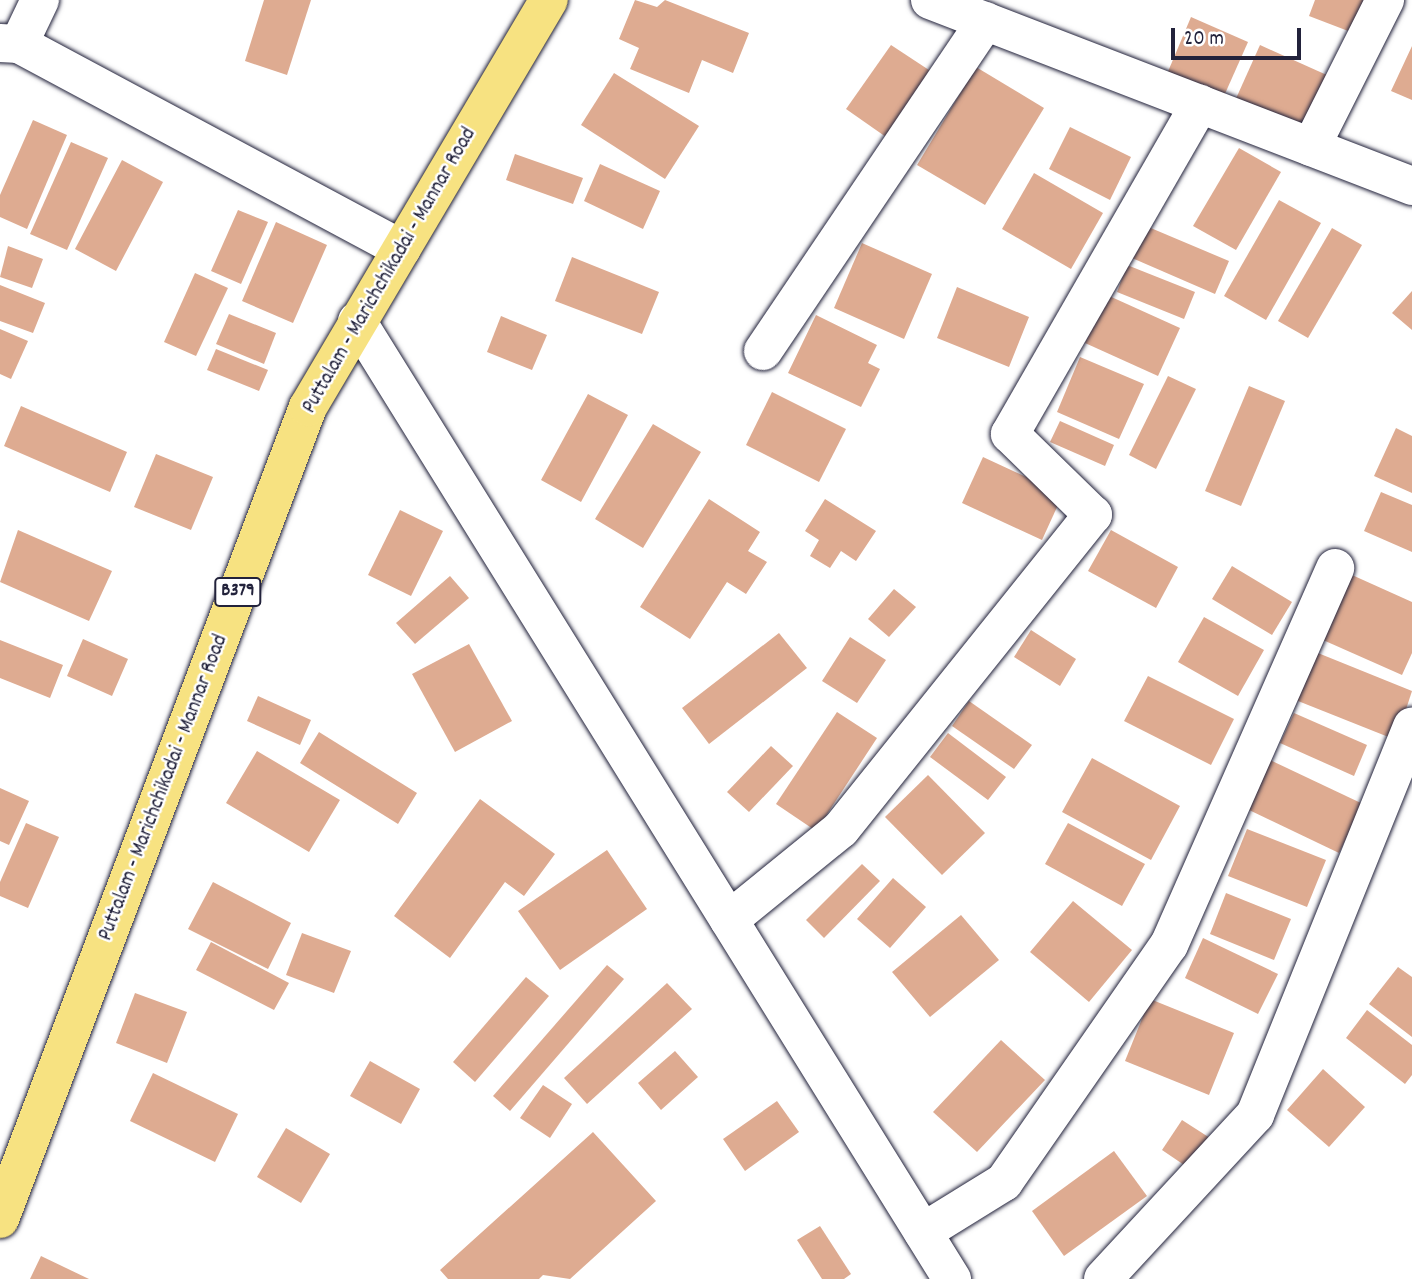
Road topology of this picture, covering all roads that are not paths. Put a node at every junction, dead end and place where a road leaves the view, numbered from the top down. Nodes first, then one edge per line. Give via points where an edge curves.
1 (40, 0) edge
2 (550, 0) edge
3 (930, 0) edge
4 (1385, 0) edge
5 (986, 21) junction
6 (10, 44) edge
7 (1200, 104) junction
8 (1311, 147) junction
9 (1412, 186) edge
10 (401, 250) junction
11 (357, 321) junction
12 (763, 351) dead end
13 (1335, 568) dead end
14 (1412, 726) edge
15 (729, 920) junction
16 (0, 1219) edge
17 (923, 1232) junction
18 (952, 1279) edge
19 (1103, 1279) edge

1 - 6 street
2 - 10 main road, Puttalam - Marichchikadai - Mannar Road / B379
3 - 5 street
4 - 8 street
5 - 7 street
5 - 12 street
6 - 10 street
7 - 8 street
7 - 15 street via 1010,434 1093,515 841,829
8 - 9 street
10 - 11 main road, Puttalam - Marichchikadai - Mannar Road / B379
11 - 15 street
11 - 16 main road, Puttalam - Marichchikadai - Mannar Road / B379 via 308,407
13 - 17 street via 1168,945 1004,1182
14 - 19 street via 1255,1115
15 - 17 street
17 - 18 street

